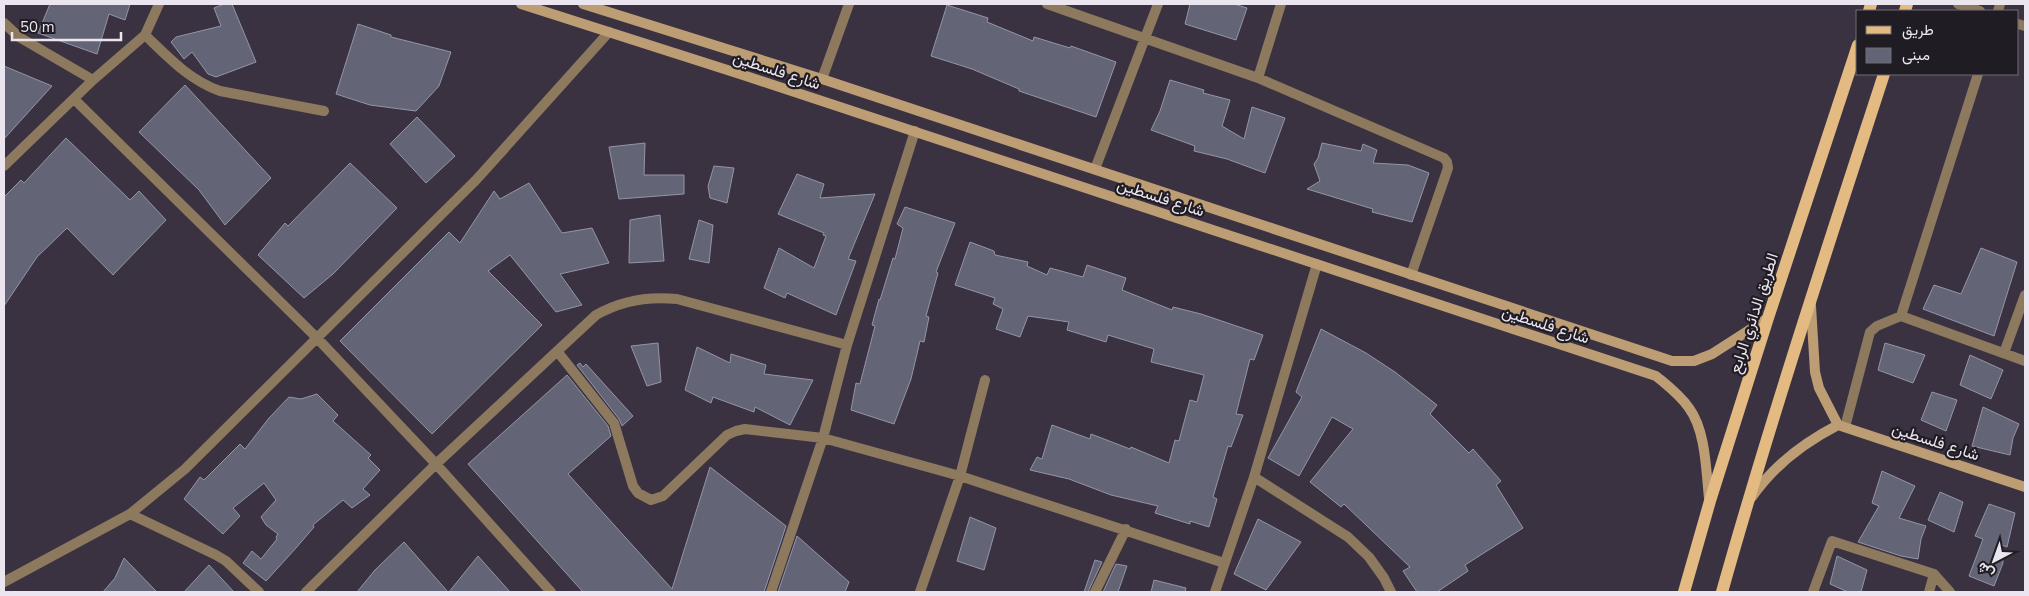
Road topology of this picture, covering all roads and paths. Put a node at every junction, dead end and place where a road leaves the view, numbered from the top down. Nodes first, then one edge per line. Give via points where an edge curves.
1 (159, 4) edge
2 (521, 4) edge
3 (583, 4) edge
4 (849, 4) edge
5 (1047, 4) edge
6 (1158, 4) edge
7 (1281, 4) edge
8 (1958, 4) edge
9 (1977, 10) edge
10 (4, 23) edge
11 (609, 32) junction
12 (145, 35) junction
13 (1144, 38) junction
14 (1856, 51) edge
15 (748, 56) junction
16 (743, 75) junction
17 (1884, 75) edge
18 (1978, 75) edge
19 (1258, 78) junction
20 (822, 79) junction
21 (93, 80) junction
22 (74, 99) junction
23 (324, 111) dead end
24 (915, 131) junction
25 (4, 166) edge
26 (1095, 169) junction
27 (1317, 264) junction
28 (1411, 275) junction
29 (2025, 295) edge
30 (1811, 298) junction
31 (1901, 316) junction
32 (1768, 318) junction
33 (317, 338) junction
34 (847, 346) junction
35 (557, 352) junction
36 (2004, 354) junction
37 (2025, 361) edge
38 (984, 380) dead end
39 (1841, 426) junction
40 (824, 438) junction
41 (436, 464) junction
42 (960, 476) junction
43 (1254, 477) junction
44 (2025, 487) edge
45 (1710, 501) junction
46 (1746, 506) junction
47 (130, 514) junction
48 (1126, 529) junction
49 (1224, 562) junction
50 (1934, 574) junction
51 (4, 582) edge
52 (259, 592) edge
53 (306, 592) edge
54 (551, 592) edge
55 (771, 592) edge
56 (920, 592) edge
57 (1094, 592) edge
58 (1215, 592) edge
59 (1391, 592) edge
60 (1684, 592) edge
61 (1722, 592) edge
62 (1813, 592) edge
63 (1929, 592) edge
64 (1950, 592) edge

1 - 12 street
2 - 11 street, شارع فلسطين
3 - 15 street, شارع فلسطين
4 - 20 street
5 - 13 street
6 - 13 street
7 - 19 street
8 - 9 street
10 - 21 street via 19,37
11 - 16 street, شارع فلسطين
11 - 33 street via 476,180
12 - 21 street
12 - 23 street via 183,70 207,86
13 - 19 street
13 - 26 street
14 - 32 main road, الطريق الدائري الرابع
15 - 16 street
15 - 20 street, شارع فلسطين
16 - 24 street, شارع فلسطين
17 - 30 main road
18 - 31 street
19 - 28 street via 1440,155 1447,162 1448,168
20 - 26 street, شارع فلسطين
21 - 22 street
22 - 25 street
22 - 33 street
24 - 27 street, شارع فلسطين
24 - 34 street
26 - 28 street, شارع فلسطين
27 - 43 street
27 - 45 street, شارع فلسطين via 1656,376 1691,410 1705,456
28 - 32 street, شارع فلسطين via 1672,361 1694,361 1712,354
29 - 36 street
30 - 39 street via 1815,372 1819,388
30 - 46 main road
31 - 36 street
31 - 39 street via 1870,332
32 - 45 main road, الطريق الدائري الرابع
33 - 41 street
33 - 47 street via 185,469
34 - 35 street via 677,299 661,298 624,302 608,308 596,315
34 - 40 street
35 - 40 street via 609,415 633,486 651,500 663,496 722,439 736,431 745,429
35 - 41 street
36 - 37 street
38 - 42 street
39 - 44 street, شارع فلسطين
39 - 46 street via 1816,436 1783,461 1760,485
40 - 42 street
40 - 55 street
41 - 53 street
41 - 54 street
42 - 48 street
42 - 56 street
43 - 49 street
43 - 59 street via 1348,537 1369,557
45 - 60 main road, الطريق الدائري الرابع
46 - 61 main road
47 - 51 street
47 - 52 street via 226,561
48 - 49 street
48 - 57 street
49 - 58 street
50 - 62 street via 1832,541
50 - 63 street
50 - 64 street

